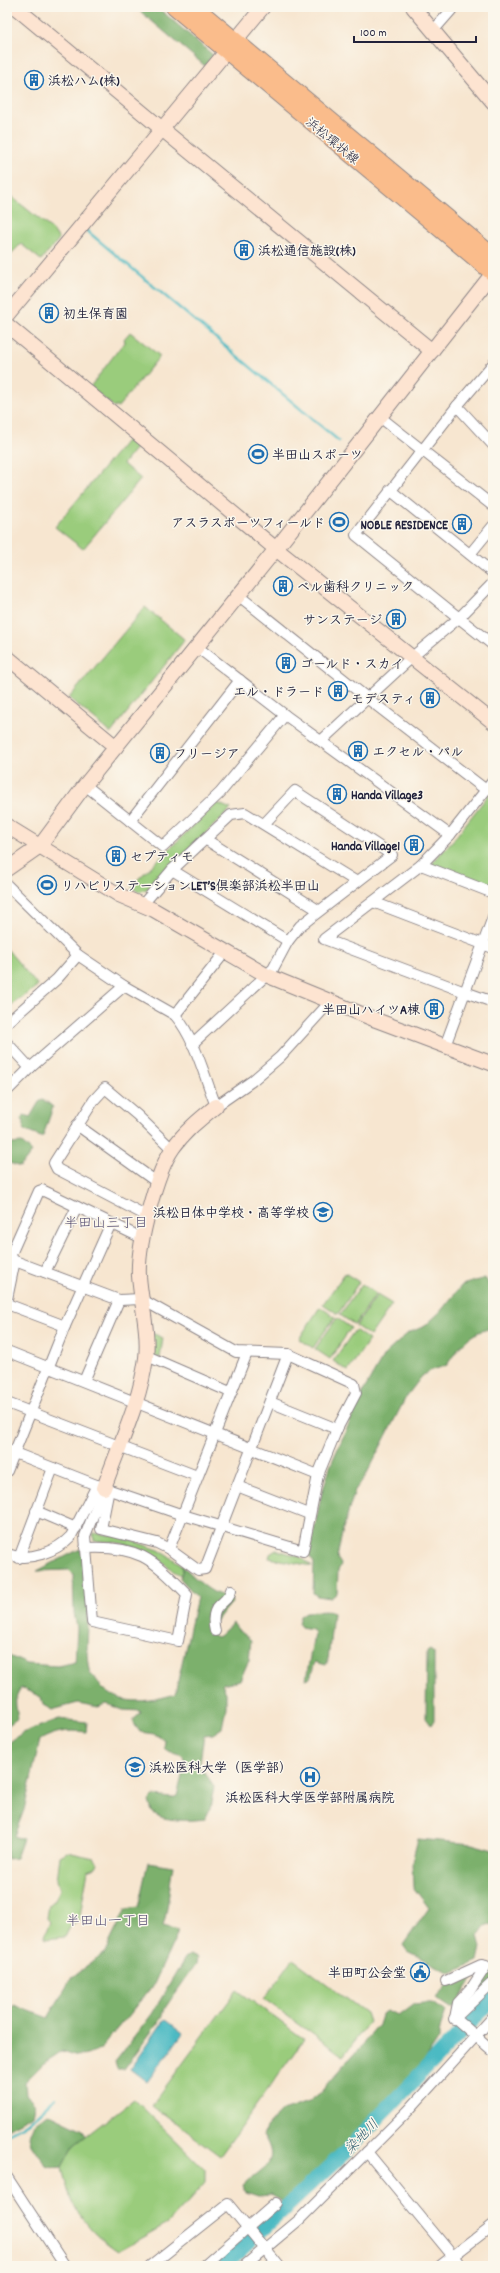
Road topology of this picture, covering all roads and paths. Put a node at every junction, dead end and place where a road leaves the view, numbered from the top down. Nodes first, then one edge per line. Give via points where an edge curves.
1 (15, 7) edge
2 (174, 7) edge
3 (195, 7) edge
4 (263, 7) edge
5 (413, 7) edge
6 (454, 7) edge
7 (433, 31) junction
8 (231, 46) junction
9 (493, 102) edge
10 (162, 129) junction
11 (493, 256) edge
12 (493, 273) edge
13 (7, 315) edge
14 (7, 325) edge
15 (432, 351) junction
16 (492, 363) edge
17 (457, 406) junction
18 (380, 417) junction
19 (493, 445) edge
20 (422, 450) junction
21 (390, 490) junction
22 (493, 506) edge
23 (493, 526) edge
24 (276, 549) junction
25 (470, 554) junction
26 (493, 573) edge
27 (493, 583) edge
28 (238, 595) junction
29 (459, 618) junction
30 (493, 645) edge
31 (197, 647) junction
32 (7, 657) edge
33 (412, 657) junction
34 (240, 680) junction
35 (367, 698) junction
36 (285, 715) junction
37 (493, 722) edge
38 (321, 741) junction
39 (116, 747) junction
40 (493, 781) edge
41 (85, 785) junction
42 (486, 790) junction
43 (130, 821) junction
44 (264, 824) junction
45 (7, 826) edge
46 (450, 835) junction
47 (205, 839) junction
48 (40, 846) junction
49 (421, 865) junction
50 (7, 869) edge
51 (172, 870) junction
52 (357, 882) junction
53 (7, 885) edge
54 (493, 893) edge
55 (373, 902) junction
56 (143, 904) junction
57 (318, 910) junction
58 (493, 917) edge
59 (288, 941) junction
60 (483, 944) junction
61 (493, 948) edge
62 (225, 952) junction
63 (78, 955) junction
64 (266, 975) junction
65 (124, 986) junction
66 (465, 992) junction
67 (330, 1002) junction
68 (493, 1002) edge
69 (175, 1015) junction
70 (7, 1023) edge
71 (7, 1043) edge
72 (192, 1044) junction
73 (445, 1046) junction
74 (493, 1064) edge
75 (30, 1068) junction
76 (7, 1091) edge
77 (216, 1106) junction
78 (77, 1125) junction
79 (172, 1149) junction
80 (158, 1183) junction
81 (77, 1208) junction
82 (147, 1216) junction
83 (111, 1223) junction
84 (142, 1238) junction
85 (10, 1259) edge
86 (45, 1272) junction
87 (82, 1286) junction
88 (7, 1299) edge
89 (141, 1299) junction
90 (119, 1300) junction
91 (7, 1304) edge
92 (65, 1326) junction
93 (7, 1351) edge
94 (247, 1353) junction
95 (288, 1354) junction
96 (146, 1356) junction
97 (48, 1368) junction
98 (84, 1381) junction
99 (230, 1392) junction
100 (136, 1402) junction
101 (270, 1402) junction
102 (7, 1403) edge
103 (31, 1412) junction
104 (337, 1429) junction
105 (213, 1435) junction
106 (119, 1446) junction
107 (252, 1449) junction
108 (11, 1452) edge
109 (53, 1468) junction
110 (7, 1471) edge
111 (318, 1475) junction
112 (197, 1476) junction
113 (237, 1486) junction
114 (103, 1487) junction
115 (36, 1511) junction
116 (309, 1514) junction
117 (183, 1515) junction
118 (222, 1526) junction
119 (76, 1528) junction
120 (85, 1548) junction
121 (169, 1549) junction
122 (7, 1554) edge
123 (19, 1558) junction
124 (231, 1590) dead end
125 (215, 1631) dead end
126 (446, 1981) dead end
127 (493, 1982) edge
128 (454, 2016) junction
129 (493, 2017) edge
130 (474, 2034) junction
131 (493, 2051) edge
132 (367, 2152) junction
133 (7, 2178) edge
134 (10, 2190) edge
135 (276, 2203) dead end
136 (493, 2225) edge
137 (248, 2228) junction
138 (265, 2248) junction
139 (453, 2256) junction
140 (65, 2266) edge
141 (150, 2266) edge
142 (204, 2266) edge
143 (244, 2266) edge
144 (279, 2266) edge
145 (440, 2266) edge
146 (461, 2266) edge

1 - 10 street
2 - 8 main road, 浜松環状線
3 - 8 main road, 浜松環状線
4 - 8 street
5 - 7 street
6 - 7 street
7 - 9 street
8 - 10 street
8 - 11 main road, 浜松環状線
8 - 12 main road, 浜松環状線
10 - 13 street
10 - 15 street
12 - 15 street
14 - 24 street
15 - 18 street
16 - 17 street
17 - 19 street
17 - 20 street
18 - 20 street
18 - 24 street
20 - 21 street
20 - 22 street
21 - 25 street
21 - 29 street via 356,535
23 - 25 street
24 - 28 street
24 - 33 street
25 - 26 street
27 - 29 street
28 - 31 street
28 - 35 street
29 - 30 street
29 - 33 street
31 - 34 street
31 - 39 street
32 - 39 street
33 - 35 street
33 - 37 street
34 - 36 street
34 - 43 street
35 - 38 street
35 - 42 street
36 - 38 street
36 - 43 street via 220,793 163,847
38 - 46 street
39 - 41 street
40 - 42 street
41 - 43 street
41 - 48 street
42 - 46 street
44 - 47 street via 245,813 231,815
44 - 52 street
44 - 52 street via 295,791 392,855
45 - 48 street
46 - 49 street
47 - 51 street
47 - 57 street
48 - 50 street
48 - 56 street via 119,895
49 - 54 street
49 - 55 street
51 - 56 street
51 - 59 street
52 - 57 street
53 - 63 street
55 - 60 street
55 - 66 street via 324,939
56 - 62 street
57 - 59 street
58 - 60 street
59 - 64 street
60 - 61 street
60 - 66 street
62 - 64 street
62 - 69 street
63 - 65 street
63 - 70 street via 57,979
64 - 67 street
64 - 72 street
65 - 69 street
65 - 75 street
66 - 68 street
66 - 73 street
67 - 73 street
67 - 77 street via 280,1057 252,1081
69 - 72 street
71 - 75 street
72 - 77 street
73 - 74 street
75 - 76 street
77 - 79 street via 186,1132
78 - 79 street via 94,1100 104,1088 107,1088
78 - 80 street
78 - 82 street via 54,1163 55,1168
79 - 80 street
80 - 82 street
81 - 83 street
81 - 85 street via 42,1190 39,1191
81 - 86 street
82 - 84 street
83 - 84 street
83 - 87 street
84 - 89 street via 138,1268
85 - 86 street
85 - 88 street
86 - 87 street
87 - 90 street
87 - 92 street
89 - 90 street
89 - 94 street via 224,1347
89 - 96 street
90 - 98 street
91 - 92 street
92 - 97 street
93 - 97 street
94 - 95 street
94 - 99 street
95 - 101 street
95 - 104 street via 354,1384 356,1393
96 - 99 street
96 - 100 street via 142,1384
97 - 98 street
97 - 103 street
98 - 100 street
99 - 105 street
100 - 105 street
100 - 106 street
101 - 104 street
101 - 107 street
102 - 103 street
103 - 106 street
103 - 108 street
104 - 111 street
105 - 107 street
105 - 112 street
106 - 112 street
106 - 114 street
107 - 111 street
107 - 113 street
108 - 109 street
108 - 110 street
109 - 114 street
109 - 115 street
111 - 116 street
112 - 117 street
113 - 116 street
113 - 118 street
114 - 117 street
114 - 119 street
114 - 120 street via 85,1536
114 - 121 street via 101,1529 147,1539
115 - 119 street
115 - 123 street
116 - 118 street via 303,1551
117 - 118 street
117 - 121 street
118 - 121 street via 205,1569 198,1570
119 - 123 street via 66,1542 50,1551
120 - 120 street via 92,1622 178,1641 187,1594 147,1558 117,1547
122 - 123 street
124 - 125 street via 217,1606 213,1621
126 - 128 street via 481,1965 486,1966 458,2003
127 - 128 street
128 - 130 street
129 - 130 street
130 - 131 street
130 - 132 street via 408,2111
132 - 138 street via 299,2220
132 - 139 street
133 - 134 street
134 - 140 street
135 - 137 street
136 - 139 street
137 - 138 street
137 - 141 street via 228,2204
137 - 142 street
138 - 143 street
138 - 144 street
139 - 145 street
139 - 146 street

